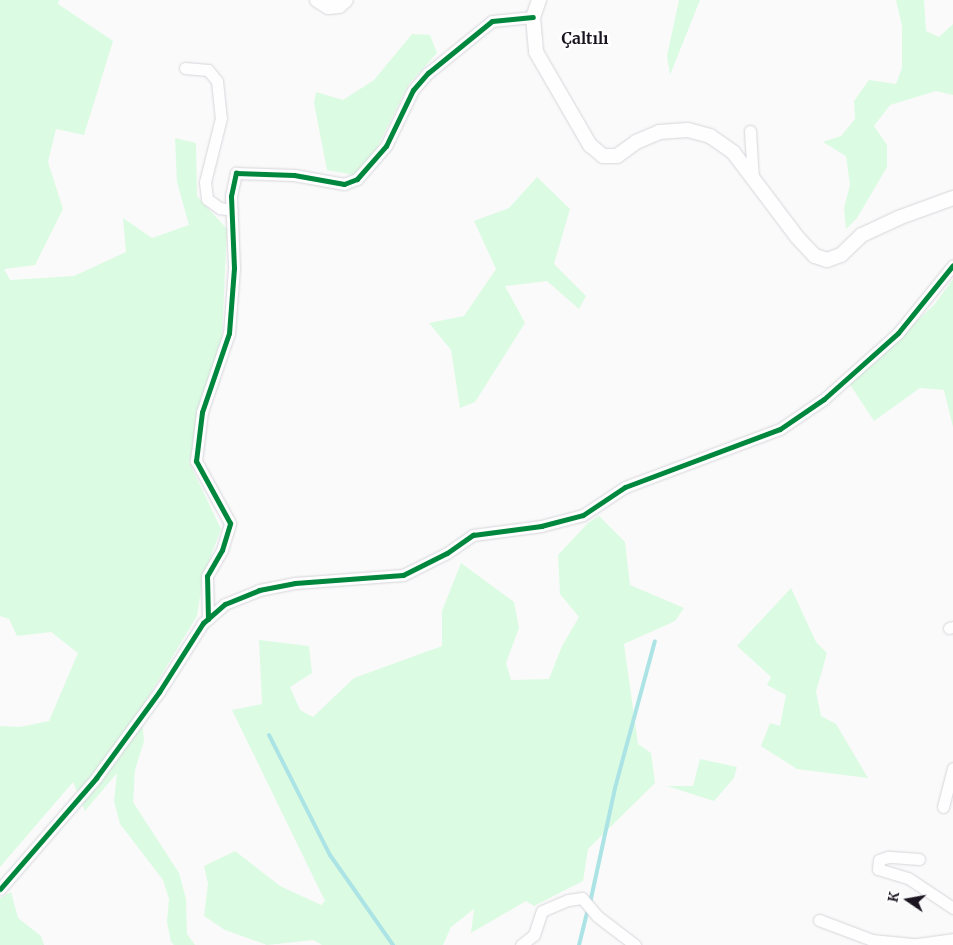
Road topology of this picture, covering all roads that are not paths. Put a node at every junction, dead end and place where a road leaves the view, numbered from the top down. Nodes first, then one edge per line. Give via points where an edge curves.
1 (317, 0) edge
2 (346, 0) edge
3 (539, 0) edge
4 (533, 17) junction
5 (185, 68) dead end
6 (750, 131) dead end
7 (753, 180) junction
8 (953, 198) edge
9 (232, 210) junction
10 (953, 265) edge
11 (208, 619) junction
12 (953, 768) edge
13 (943, 807) dead end
14 (919, 859) dead end
15 (0, 889) edge
16 (953, 908) edge
17 (819, 920) dead end
18 (953, 939) edge
19 (521, 945) edge
20 (635, 945) edge
21 (911, 945) edge

1 - 2 street via 328,7 339,6
3 - 4 street
4 - 7 street via 536,52 590,145 603,156 617,156 636,142 659,132 688,130 710,136 732,152
4 - 9 street via 492,21 428,74 413,90 386,146 357,179 344,184 294,175 236,173
5 - 9 street via 208,70 217,81 221,118 206,182 207,199 220,208
6 - 7 street
7 - 8 street via 797,237 815,256 826,260 841,255 871,231
9 - 11 street via 234,268 228,333 202,412 196,461 230,523 222,550 207,576
10 - 11 street via 898,333 824,399 780,429 625,487 583,515 541,526 473,535 448,553 403,575 295,583 259,590 225,604
11 - 15 street via 96,778
12 - 13 street
14 - 16 street via 888,857 879,860 878,869 908,878
17 - 21 street via 872,940
18 - 21 street
19 - 20 street via 534,935 542,912 568,900 582,898 597,916

